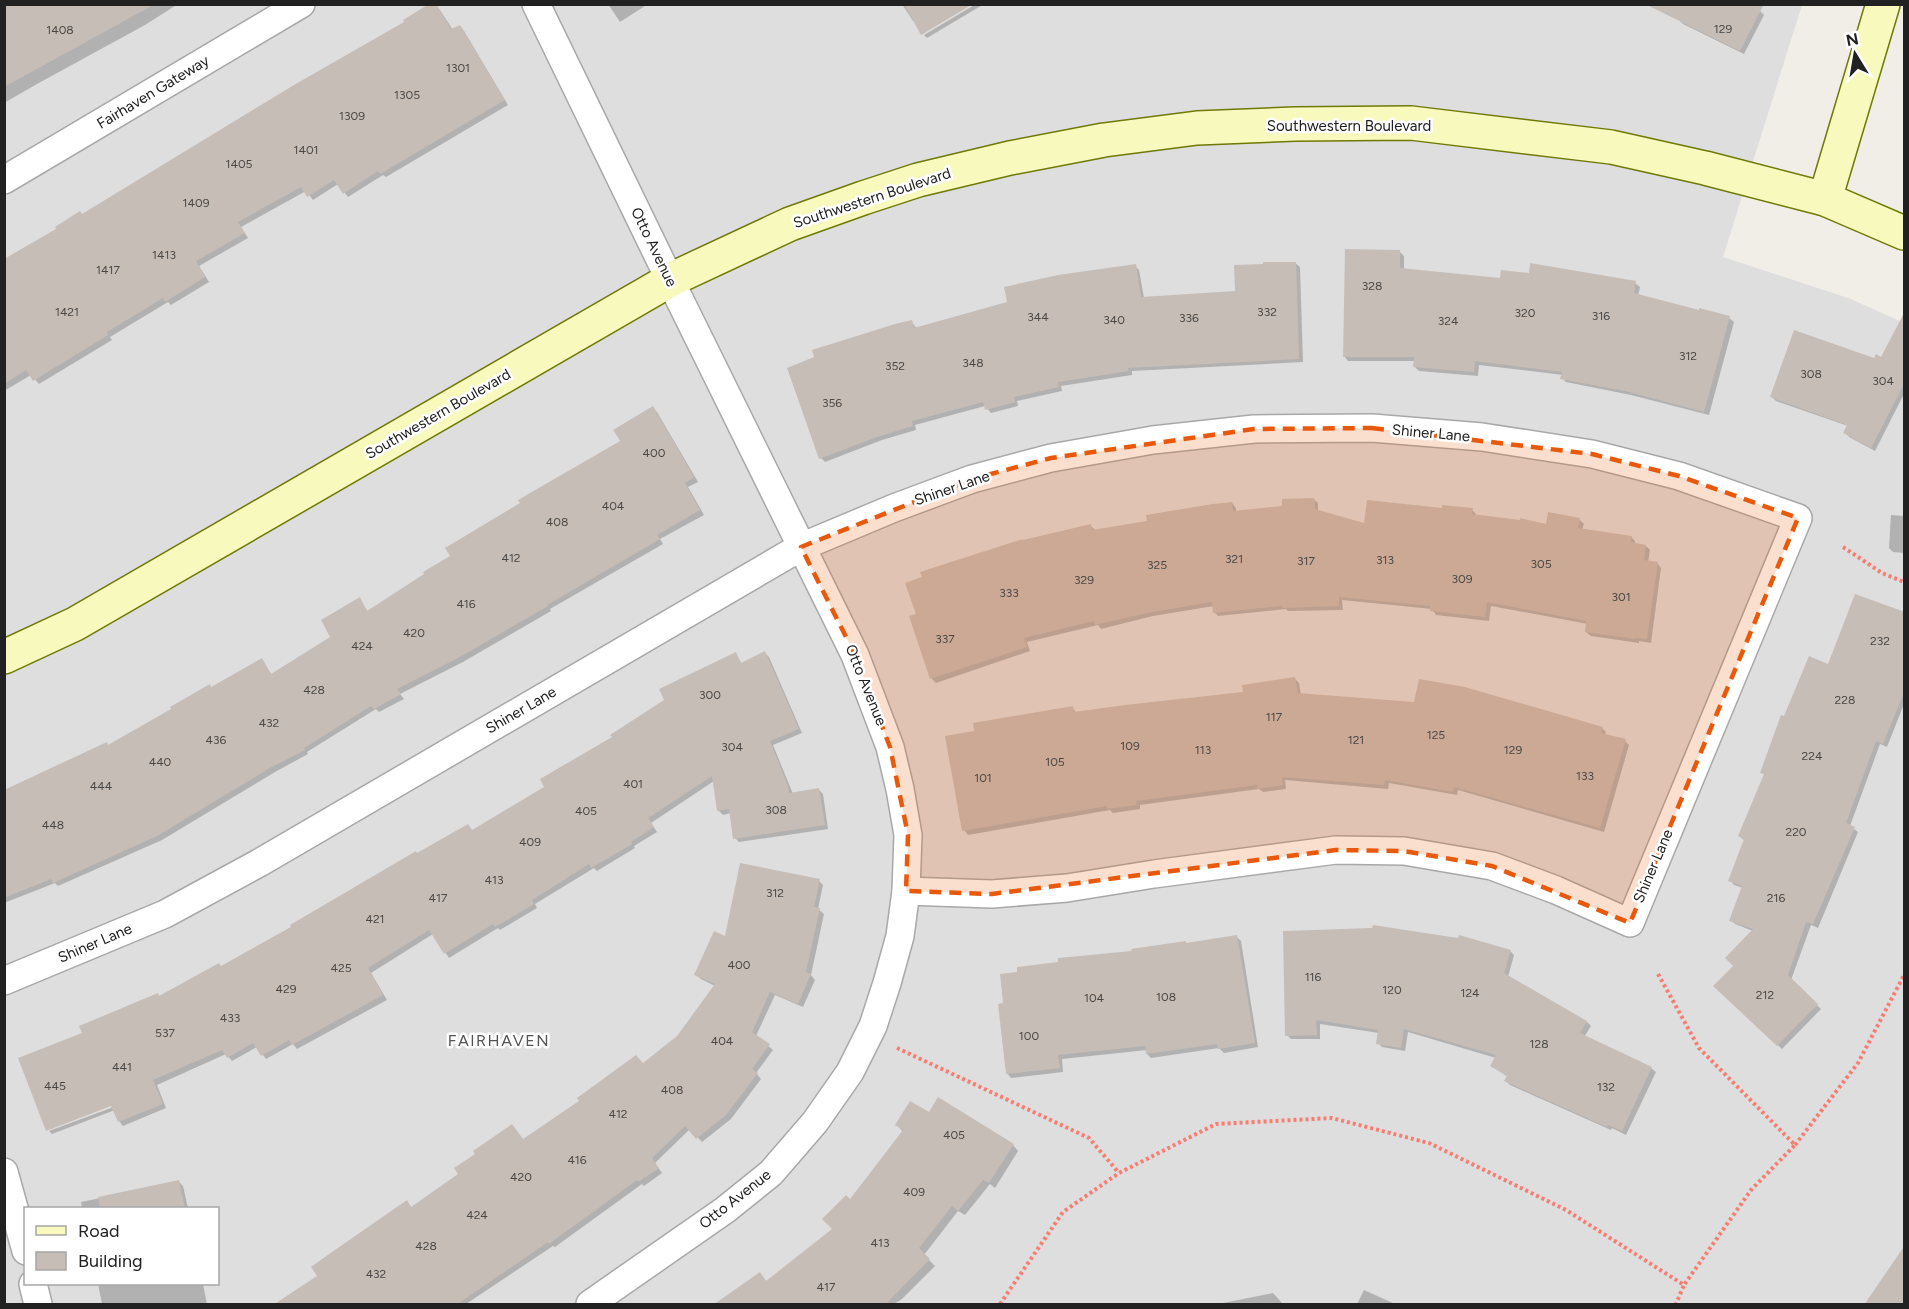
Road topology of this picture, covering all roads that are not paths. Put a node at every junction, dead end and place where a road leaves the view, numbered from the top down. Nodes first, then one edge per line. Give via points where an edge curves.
1 (536, 4) edge
2 (1883, 4) edge
3 (294, 6) edge
4 (4, 180) edge
5 (1825, 199) junction
6 (1905, 233) edge
7 (670, 280) junction
8 (801, 547) junction
9 (4, 657) edge
10 (906, 891) junction
11 (4, 981) edge
12 (4, 1172) edge
13 (24, 1244) edge
14 (33, 1285) edge
15 (38, 1305) edge
16 (590, 1305) edge

1 - 7 street, Otto Avenue
2 - 5 street
3 - 4 street, Fairhaven Gateway
5 - 6 street, Southwestern Boulevard
5 - 7 street, Southwestern Boulevard via 1611,147 1468,129 1411,123 1197,128 1104,140 918,180 790,225
7 - 8 street, Otto Avenue
7 - 9 street, Southwestern Boulevard via 75,624
8 - 10 street, Otto Avenue via 855,655 890,747 908,835
8 - 10 street, Shiner Lane via 972,479 1051,458 1153,440 1254,429 1372,428 1482,437 1592,454 1679,476 1798,518 1630,923 1492,866 1404,851 1336,850 1067,888 992,894
8 - 11 street, Shiner Lane via 260,863 165,914
10 - 16 street, Otto Avenue via 900,936 873,1026 850,1072 815,1122 771,1173
12 - 13 street
14 - 15 street

